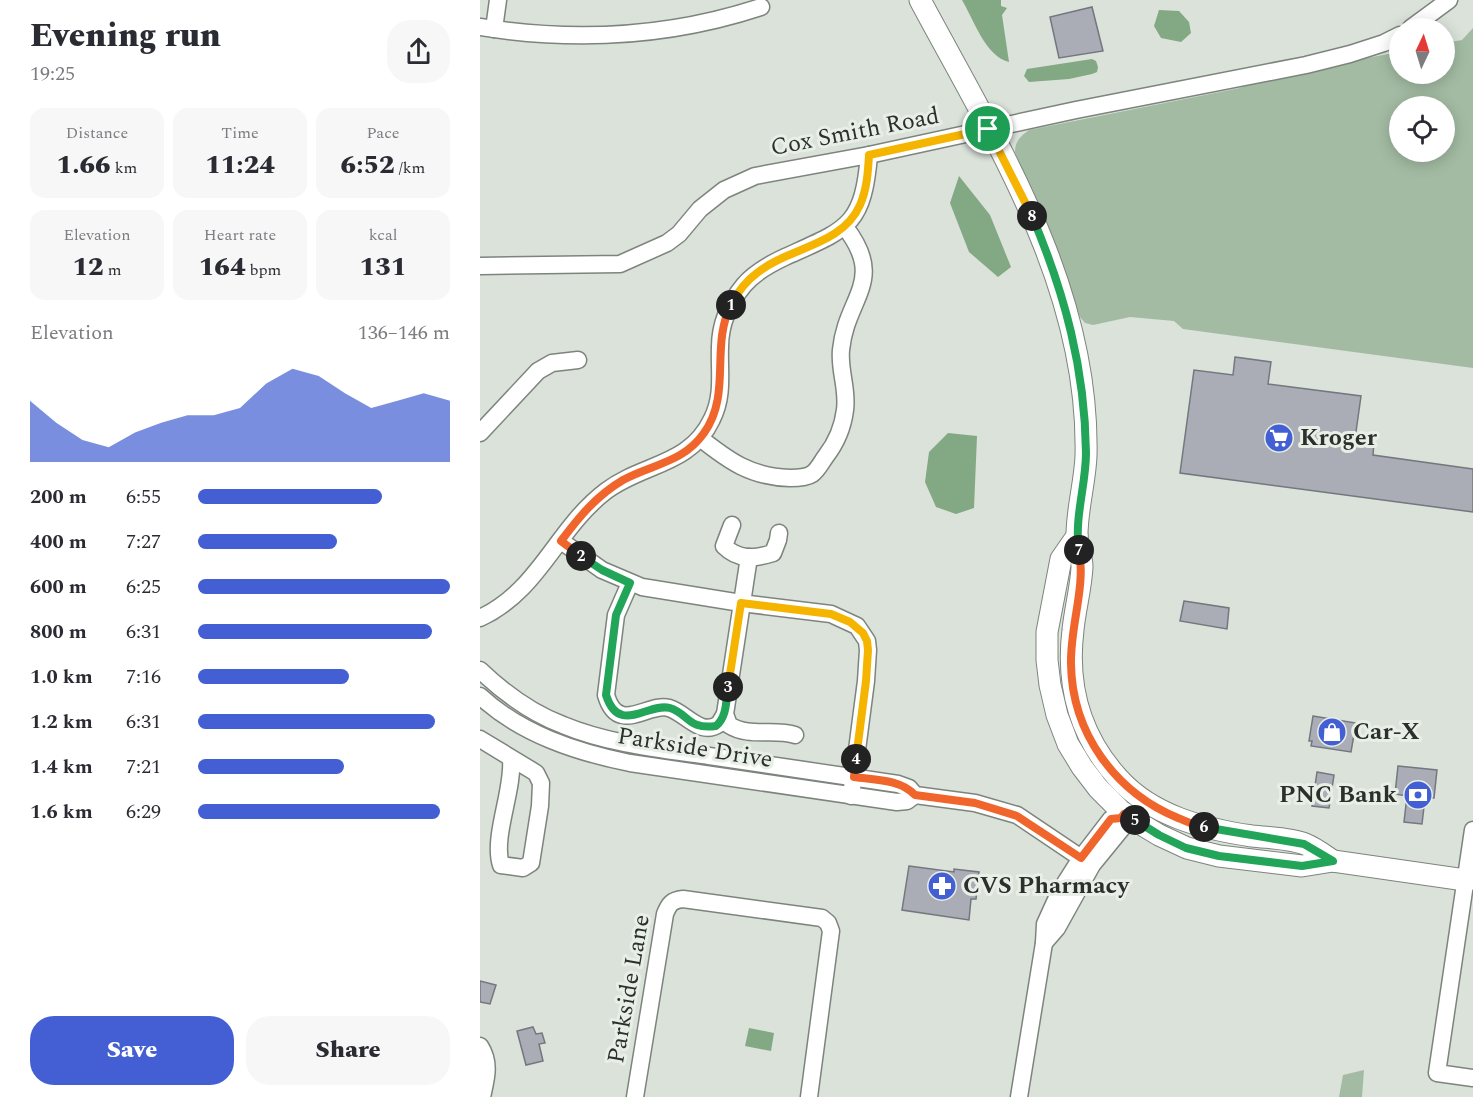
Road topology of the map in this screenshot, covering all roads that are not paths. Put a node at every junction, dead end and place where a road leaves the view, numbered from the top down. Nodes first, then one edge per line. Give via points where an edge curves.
1 (498, 0) edge
2 (920, 0) edge
3 (1449, 0) edge
4 (761, 7) dead end
5 (1425, 18) edge
6 (487, 28) edge
7 (1389, 41) edge
8 (988, 129) junction
9 (869, 155) junction
10 (844, 227) junction
11 (480, 266) edge
12 (578, 360) dead end
13 (480, 434) edge
14 (700, 438) junction
15 (732, 525) dead end
16 (779, 533) dead end
17 (1077, 536) junction
18 (561, 541) junction
19 (749, 557) junction
20 (630, 583) junction
21 (741, 603) junction
22 (480, 618) edge
23 (480, 670) edge
24 (480, 696) edge
25 (724, 714) junction
26 (795, 735) dead end
27 (480, 740) edge
28 (511, 759) junction
29 (854, 777) junction
30 (915, 795) junction
31 (1136, 795) junction
32 (851, 796) junction
33 (1123, 816) junction
34 (1473, 830) edge
35 (1081, 858) junction
36 (1333, 861) junction
37 (1470, 882) edge
38 (1044, 944) junction
39 (480, 1046) edge
40 (1473, 1078) edge
41 (482, 1097) edge
42 (635, 1097) edge
43 (810, 1097) edge
44 (1020, 1097) edge

1 - 6 street
2 - 8 main road
3 - 5 street
4 - 6 street via 694,24 609,36
7 - 8 street, Cox Smith Road via 1306,65
8 - 9 street, Cox Smith Road
8 - 17 main road via 1050,259 1074,337 1086,455
9 - 10 street via 864,195
9 - 11 street, Cox Smith Road via 754,176 724,190 667,243 620,264
10 - 14 street via 772,263 735,297 722,329 718,401
10 - 14 street via 858,245 864,279 843,341 846,408 830,451 812,474 778,477 735,465
12 - 13 street via 552,363 538,371
14 - 18 street via 677,458 607,490
15 - 19 street via 724,546 733,554
16 - 19 street via 772,553
17 - 31 main road via 1082,566 1071,666 1079,717 1096,749
17 - 33 main road via 1060,559 1047,632 1050,685 1057,715 1073,752
18 - 20 street via 602,570
18 - 22 street via 520,592
19 - 21 street
20 - 21 street
20 - 25 street via 614,625 606,695 609,704 631,716 670,708 689,722 709,727 719,724
21 - 25 street
21 - 29 street via 831,614 863,633 868,650
23 - 29 street, Parkside Drive via 538,714 586,734
24 - 32 street, Parkside Drive via 541,736 597,756
25 - 26 street via 729,725 742,731
27 - 28 street
28 - 28 street via 536,773 541,783 531,863 523,868 501,865 498,854
29 - 30 street, Parkside Drive via 898,784
29 - 32 street
30 - 32 street, Parkside Drive via 897,802
30 - 35 street, Parkside Drive via 975,803 1017,816
31 - 33 street
31 - 36 main road via 1199,827 1304,844
33 - 35 street via 1111,819
33 - 36 main road via 1186,848 1219,856 1302,866
33 - 38 street via 1123,827 1092,865 1058,928
34 - 37 street
35 - 38 street via 1045,924
36 - 37 main road
37 - 40 street via 1437,1073
38 - 44 street
39 - 41 street via 488,1066
42 - 43 street, Parkside Lane via 665,914 669,904 683,899 822,918 828,923 831,931

